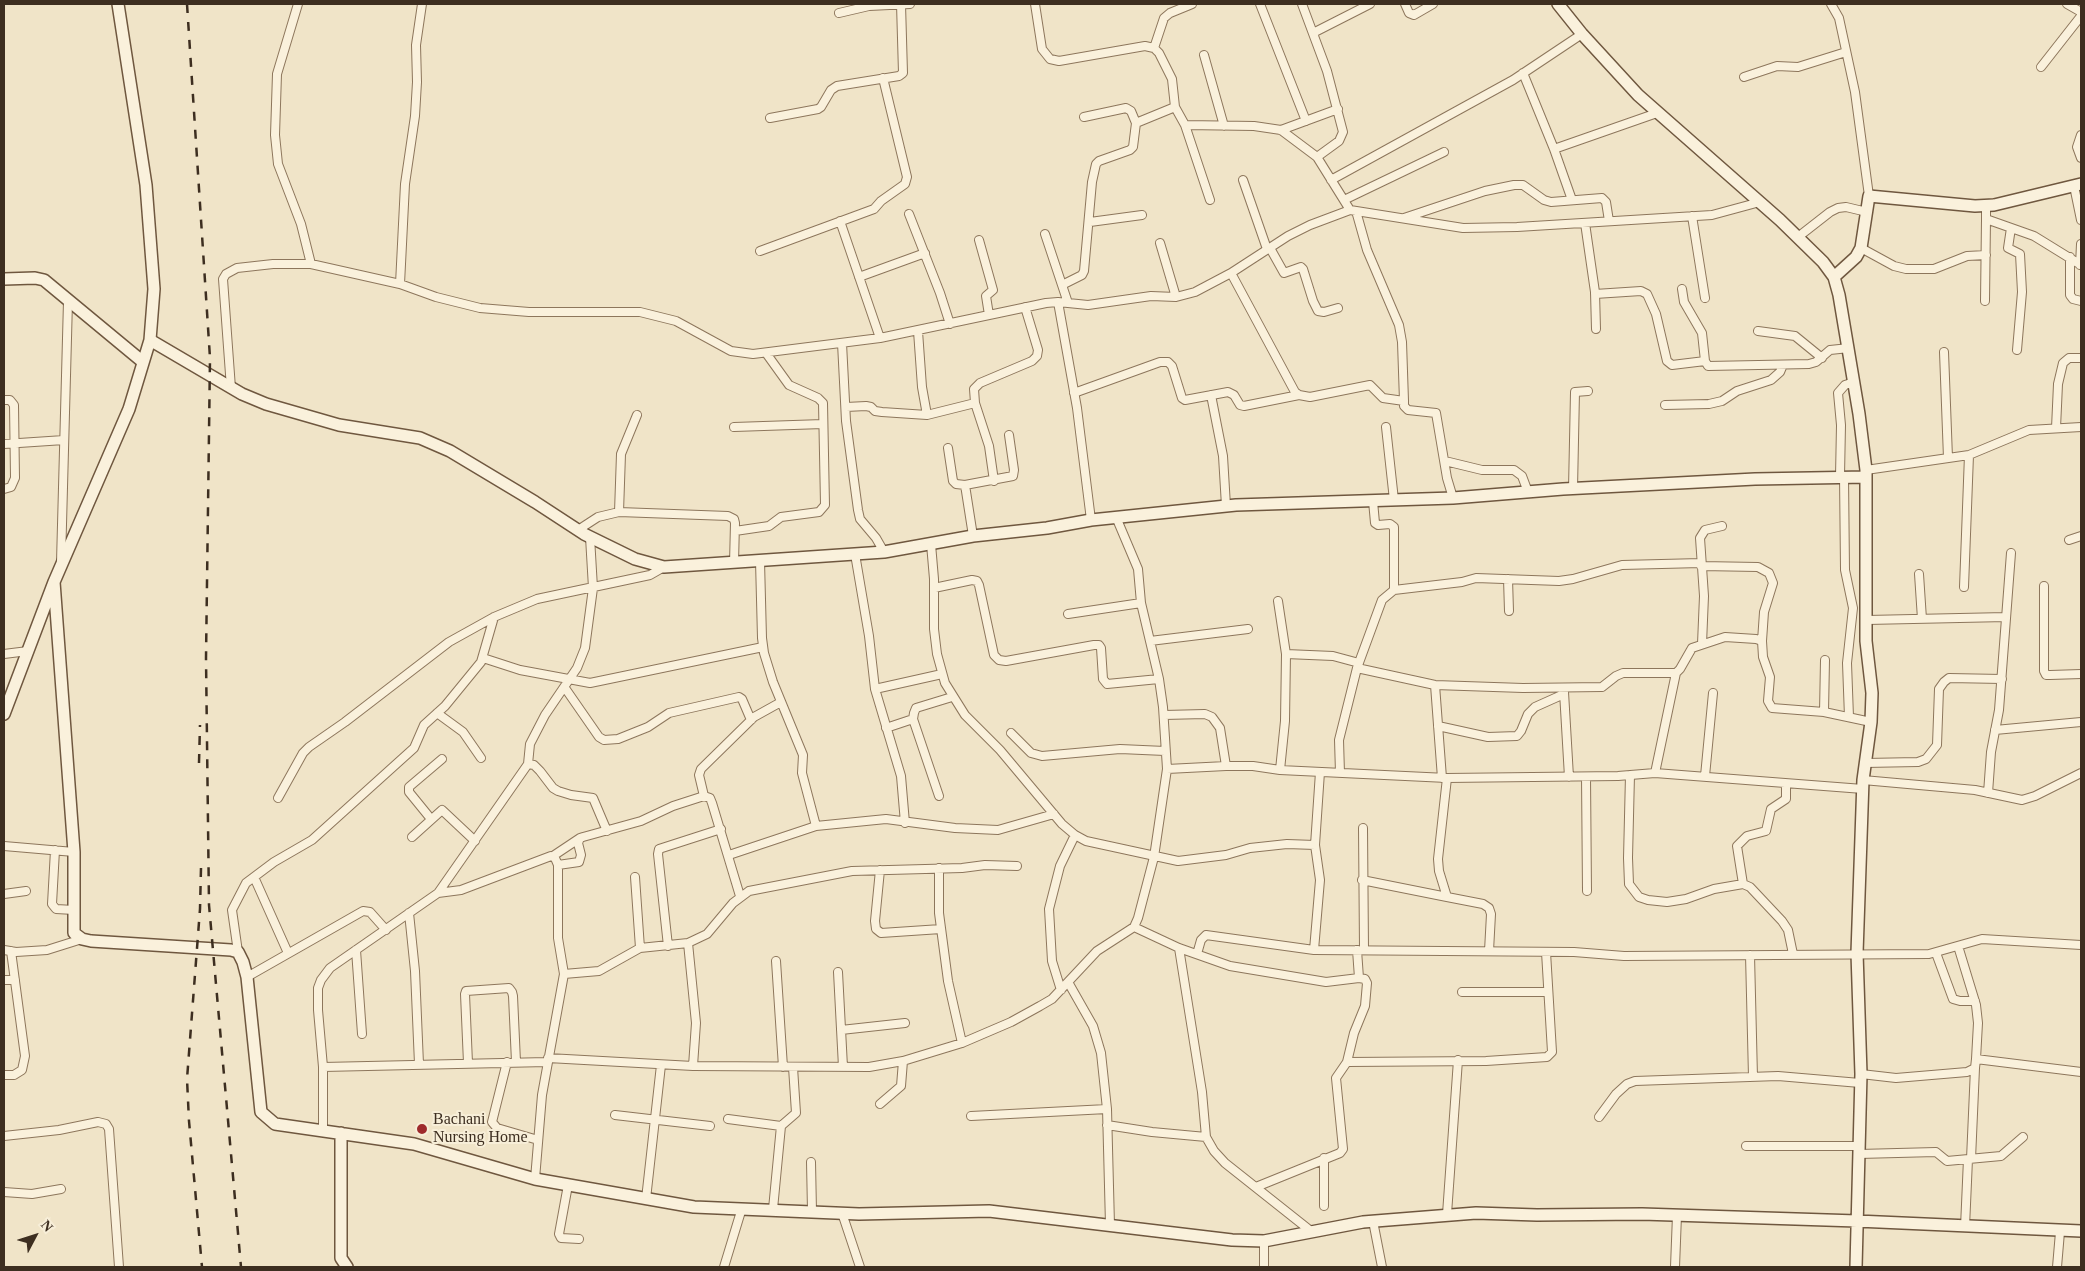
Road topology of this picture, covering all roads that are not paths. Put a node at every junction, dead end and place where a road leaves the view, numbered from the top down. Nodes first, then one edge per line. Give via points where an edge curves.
1 (118, 4) edge
2 (298, 4) edge
3 (422, 4) edge
4 (901, 4) edge
5 (910, 4) edge
6 (1035, 4) edge
7 (1192, 4) edge
8 (1260, 4) edge
9 (1302, 4) edge
10 (1370, 4) edge
11 (1405, 4) edge
12 (1433, 4) edge
13 (1558, 4) edge
14 (1831, 4) edge
15 (2067, 4) edge
16 (2081, 12) edge
17 (839, 13) dead end
18 (2081, 16) edge
19 (1313, 33) junction
20 (1582, 34) junction
21 (1154, 48) junction
22 (1846, 52) junction
23 (1204, 55) dead end
24 (2040, 68) dead end
25 (1523, 73) junction
26 (1744, 77) dead end
27 (883, 78) junction
28 (1175, 108) junction
29 (1338, 110) junction
30 (1656, 113) junction
31 (1084, 117) dead end
32 (770, 118) dead end
33 (1306, 121) junction
34 (1136, 123) junction
35 (1185, 125) junction
36 (1224, 126) junction
37 (1281, 130) junction
38 (2081, 135) edge
39 (1554, 149) junction
40 (1444, 152) dead end
41 (1317, 157) junction
42 (2081, 158) edge
43 (1243, 180) dead end
44 (1331, 180) junction
45 (2077, 185) edge
46 (1869, 196) junction
47 (1210, 200) dead end
48 (1344, 200) junction
49 (1572, 200) junction
50 (1760, 202) junction
51 (1986, 206) junction
52 (1353, 211) junction
53 (1867, 212) junction
54 (909, 214) dead end
55 (1142, 215) dead end
56 (1692, 216) junction
57 (1402, 219) junction
58 (1986, 219) junction
59 (2081, 220) edge
60 (840, 221) junction
61 (1609, 221) junction
62 (1090, 222) junction
63 (1585, 223) junction
64 (2011, 228) junction
65 (1045, 234) dead end
66 (1798, 237) junction
67 (979, 240) dead end
68 (1160, 243) dead end
69 (2081, 244) edge
70 (1268, 248) junction
71 (1862, 248) junction
72 (760, 251) dead end
73 (925, 253) junction
74 (1986, 255) junction
75 (2070, 257) junction
76 (311, 264) junction
77 (2081, 265) edge
78 (1231, 273) junction
79 (859, 277) junction
80 (1834, 277) junction
81 (4, 279) edge
82 (400, 284) junction
83 (1062, 285) junction
84 (1682, 289) dead end
85 (1595, 294) junction
86 (1176, 297) junction
87 (1705, 298) dead end
88 (68, 300) junction
89 (1985, 301) dead end
90 (2081, 301) edge
91 (1058, 302) junction
92 (1068, 303) junction
93 (1025, 307) junction
94 (1338, 308) dead end
95 (989, 315) junction
96 (950, 324) junction
97 (1596, 329) dead end
98 (918, 330) junction
99 (1758, 331) dead end
100 (880, 338) junction
101 (150, 340) junction
102 (842, 343) junction
103 (1849, 348) junction
104 (2017, 350) dead end
105 (1944, 352) dead end
106 (766, 353) junction
107 (1822, 358) junction
108 (2081, 358) edge
109 (1705, 361) junction
110 (143, 362) junction
111 (1783, 365) junction
112 (1854, 382) junction
113 (231, 388) junction
114 (1588, 391) dead end
115 (1074, 393) junction
116 (1211, 395) junction
117 (1299, 395) junction
118 (4, 400) edge
119 (1404, 401) junction
120 (976, 403) junction
121 (1665, 405) dead end
122 (846, 407) junction
123 (637, 415) dead end
124 (927, 415) junction
125 (823, 424) junction
126 (734, 427) dead end
127 (1386, 427) dead end
128 (2056, 428) junction
129 (2081, 428) edge
130 (1009, 435) dead end
131 (64, 440) junction
132 (14, 443) junction
133 (4, 444) edge
134 (948, 448) dead end
135 (1969, 455) junction
136 (1948, 458) junction
137 (1445, 461) junction
138 (1866, 473) junction
139 (1842, 476) junction
140 (994, 481) junction
141 (965, 486) junction
142 (1574, 489) junction
143 (4, 490) edge
144 (1528, 492) junction
145 (1453, 498) junction
146 (1373, 500) junction
147 (1394, 500) junction
148 (1226, 506) junction
149 (619, 512) junction
150 (1116, 517) junction
151 (1091, 520) junction
152 (1722, 526) dead end
153 (578, 530) junction
154 (735, 531) junction
155 (974, 536) junction
156 (2081, 536) edge
157 (590, 537) junction
158 (2068, 540) dead end
159 (932, 544) junction
160 (884, 552) junction
161 (2012, 553) dead end
162 (855, 554) junction
163 (760, 561) junction
164 (734, 563) junction
165 (1701, 564) junction
166 (60, 567) junction
167 (664, 567) junction
168 (1918, 574) dead end
169 (1508, 579) junction
170 (54, 582) junction
171 (2044, 586) dead end
172 (1964, 587) dead end
173 (592, 588) junction
174 (934, 588) junction
175 (1394, 590) junction
176 (1278, 601) dead end
177 (1141, 603) junction
178 (1509, 611) dead end
179 (1068, 614) dead end
180 (494, 617) junction
181 (2006, 617) junction
182 (1922, 619) junction
183 (1867, 620) junction
184 (1248, 629) dead end
185 (1150, 641) junction
186 (1762, 641) junction
187 (1702, 644) junction
188 (763, 647) junction
189 (28, 651) junction
190 (4, 654) edge
191 (1286, 654) junction
192 (483, 658) junction
193 (1825, 660) dead end
194 (1358, 666) junction
195 (1676, 673) junction
196 (942, 674) junction
197 (2081, 674) edge
198 (1159, 679) junction
199 (2002, 679) junction
200 (569, 680) junction
201 (1435, 685) junction
202 (565, 688) junction
203 (875, 689) junction
204 (1564, 691) junction
205 (1713, 693) dead end
206 (952, 697) junction
207 (781, 702) junction
208 (1824, 712) junction
209 (437, 713) junction
210 (4, 714) edge
211 (1164, 715) junction
212 (1849, 717) junction
213 (914, 719) junction
214 (751, 720) junction
215 (1871, 722) junction
216 (2081, 722) edge
217 (1438, 726) junction
218 (886, 728) junction
219 (1995, 730) junction
220 (1011, 733) dead end
221 (1165, 751) junction
222 (481, 758) dead end
223 (442, 759) dead end
224 (1865, 763) junction
225 (528, 764) junction
226 (1226, 766) junction
227 (1167, 769) junction
228 (1280, 770) junction
229 (1320, 772) junction
230 (1340, 773) junction
231 (1655, 773) junction
232 (2081, 773) edge
233 (1630, 775) junction
234 (1706, 776) junction
235 (1570, 777) junction
236 (1586, 777) junction
237 (1444, 778) junction
238 (1786, 784) junction
239 (1863, 785) junction
240 (1988, 792) junction
241 (704, 796) junction
242 (939, 796) dead end
243 (278, 798) dead end
244 (1054, 814) junction
245 (431, 819) junction
246 (905, 823) junction
247 (816, 826) junction
248 (721, 828) junction
249 (1363, 828) dead end
250 (607, 831) junction
251 (1075, 835) junction
252 (412, 837) dead end
253 (580, 838) junction
254 (475, 841) junction
255 (1315, 845) junction
256 (4, 846) edge
257 (54, 850) junction
258 (74, 852) junction
259 (729, 855) junction
260 (553, 856) junction
261 (1154, 857) junction
262 (558, 865) junction
263 (1017, 866) dead end
264 (939, 868) junction
265 (880, 870) junction
266 (254, 877) junction
267 (635, 877) dead end
268 (1362, 880) junction
269 (1743, 884) junction
270 (26, 891) dead end
271 (1587, 891) dead end
272 (438, 893) junction
273 (4, 894) edge
274 (740, 896) junction
275 (1447, 897) junction
276 (74, 910) junction
277 (409, 913) junction
278 (1134, 927) junction
279 (941, 929) junction
280 (386, 930) junction
281 (82, 939) junction
282 (688, 943) junction
283 (2081, 945) edge
284 (668, 946) junction
285 (1958, 946) junction
286 (640, 948) junction
287 (1179, 948) junction
288 (1360, 949) junction
289 (356, 950) junction
290 (1314, 950) junction
291 (7, 951) edge
292 (1489, 951) junction
293 (238, 952) junction
294 (1546, 952) junction
295 (288, 953) junction
296 (1857, 953) junction
297 (1936, 953) junction
298 (1197, 954) junction
299 (1793, 954) junction
300 (1750, 955) junction
301 (776, 961) dead end
302 (838, 972) dead end
303 (564, 974) junction
304 (247, 977) junction
305 (1359, 978) junction
306 (4, 980) edge
307 (14, 980) junction
308 (1068, 982) junction
309 (1061, 990) junction
310 (1462, 992) dead end
311 (1548, 992) junction
312 (1975, 1001) junction
313 (905, 1023) dead end
314 (841, 1030) junction
315 (362, 1034) dead end
316 (962, 1043) junction
317 (548, 1060) junction
318 (1458, 1060) junction
319 (903, 1061) junction
320 (507, 1062) junction
321 (516, 1062) junction
322 (1347, 1062) junction
323 (468, 1063) junction
324 (419, 1064) junction
325 (1975, 1064) junction
326 (661, 1065) junction
327 (323, 1066) junction
328 (693, 1066) junction
329 (783, 1067) junction
330 (793, 1067) junction
331 (842, 1067) junction
332 (2081, 1072) edge
333 (4, 1075) edge
334 (1752, 1077) junction
335 (1861, 1079) junction
336 (880, 1104) dead end
337 (1107, 1109) junction
338 (615, 1115) dead end
339 (970, 1116) dead end
340 (1599, 1117) dead end
341 (728, 1119) dead end
342 (654, 1120) junction
343 (1107, 1125) junction
344 (710, 1126) dead end
345 (781, 1126) junction
346 (323, 1130) junction
347 (341, 1133) junction
348 (4, 1136) edge
349 (1206, 1137) junction
350 (2023, 1137) dead end
351 (538, 1140) junction
352 (1746, 1146) dead end
353 (1859, 1150) junction
354 (1324, 1158) junction
355 (1969, 1159) junction
356 (811, 1162) dead end
357 (535, 1179) junction
358 (568, 1185) junction
359 (1256, 1187) junction
360 (61, 1189) dead end
361 (4, 1192) edge
362 (646, 1199) junction
363 (1324, 1206) dead end
364 (742, 1208) junction
365 (773, 1210) junction
366 (812, 1211) junction
367 (842, 1213) junction
368 (1447, 1214) junction
369 (1676, 1215) junction
370 (1373, 1221) junction
371 (1857, 1221) junction
372 (1110, 1225) junction
373 (1965, 1227) junction
374 (1312, 1232) junction
375 (2060, 1232) junction
376 (2081, 1232) edge
377 (579, 1239) dead end
378 (1264, 1241) junction
379 (119, 1267) edge
380 (347, 1267) edge
381 (724, 1267) edge
382 (860, 1267) edge
383 (1264, 1267) edge
384 (1382, 1267) edge
385 (1675, 1267) edge
386 (1856, 1267) edge
387 (2057, 1267) edge

1 - 101 street via 146,185 154,289
2 - 76 street via 277,74 275,135 278,164 301,224
3 - 82 street via 416,45 415,116 405,184
4 - 5 street
4 - 17 street via 869,6
4 - 27 street via 903,73
6 - 21 street via 1042,50 1050,59 1059,61 1145,46
7 - 21 street via 1167,14
8 - 33 street
9 - 19 street
10 - 19 street
11 - 12 street via 1414,15
13 - 20 street
14 - 22 street via 1839,18
15 - 16 street
18 - 24 street
19 - 29 street
20 - 25 street
20 - 30 street
21 - 28 street via 1172,79
22 - 26 street via 1798,67 1777,66
22 - 46 street via 1855,92
23 - 36 street
25 - 39 street
25 - 44 street
27 - 32 street via 837,86 818,109
27 - 60 street via 907,181 874,209
28 - 34 street
28 - 35 street
29 - 33 street
29 - 41 street via 1343,125 1342,137
30 - 39 street
30 - 50 street
31 - 34 street via 1126,108
33 - 37 street
34 - 62 street via 1130,150 1096,164
35 - 36 street
35 - 47 street
36 - 37 street
37 - 41 street
38 - 42 street via 2077,142
39 - 49 street
40 - 48 street
41 - 44 street
43 - 70 street
44 - 48 street
45 - 51 street
45 - 59 street
46 - 51 street
46 - 53 street
48 - 52 street
49 - 57 street via 1551,202 1523,185 1514,185 1485,190
49 - 61 street via 1605,200
50 - 56 street via 1725,212
50 - 66 street
51 - 58 street
52 - 57 street
52 - 70 street via 1310,224
52 - 119 street via 1399,325
53 - 66 street via 1838,208
53 - 71 street
54 - 73 street
55 - 62 street
56 - 61 street
56 - 87 street
57 - 63 street via 1463,228
58 - 64 street
58 - 74 street
60 - 72 street
60 - 79 street
61 - 63 street
62 - 83 street via 1084,271
63 - 85 street
64 - 75 street
64 - 104 street via 2008,248 2020,254 2022,292
65 - 83 street
66 - 80 street
67 - 95 street via 993,290 986,296
68 - 86 street
69 - 77 street
70 - 78 street
70 - 94 street via 1284,273 1303,269 1318,310 1324,312
71 - 74 street via 1894,266 1906,268 1934,269 1967,256
71 - 80 street
73 - 79 street
73 - 96 street
74 - 89 street
75 - 77 street
75 - 90 street via 2070,295
76 - 82 street
76 - 113 street via 236,268 226,274 223,282
78 - 86 street via 1195,292
78 - 117 street via 1294,392
79 - 100 street
80 - 103 street
81 - 88 street via 44,280
82 - 106 street via 480,308 529,312 640,312 676,321 731,351
83 - 92 street
84 - 109 street via 1684,302 1702,333
85 - 97 street
85 - 109 street via 1641,291 1647,294 1656,314 1667,361 1672,365
86 - 92 street via 1151,296 1088,305
88 - 110 street
88 - 131 street
91 - 92 street
91 - 93 street
91 - 115 street
93 - 95 street
93 - 120 street via 1037,356 976,386
95 - 96 street
96 - 98 street
98 - 100 street
98 - 124 street
99 - 107 street via 1795,336
100 - 102 street
101 - 110 street
101 - 113 street
102 - 106 street
102 - 122 street
103 - 107 street via 1830,350
103 - 112 street
105 - 136 street
106 - 125 street via 789,385 821,400
107 - 111 street via 1809,364
108 - 128 street via 2069,358 2064,363 2058,384
109 - 111 street via 1708,366
110 - 166 street via 129,409
111 - 121 street via 1771,380 1744,388 1722,401
112 - 138 street
112 - 139 street via 1845,385 1838,393
113 - 153 street via 266,404 339,425 420,438 450,451
114 - 142 street via 1575,392
115 - 116 street via 1160,362 1168,362 1182,398
115 - 151 street
116 - 117 street via 1231,392 1244,406
116 - 148 street via 1223,456
117 - 119 street via 1310,397 1370,385 1383,398
118 - 132 street via 10,400 14,405
119 - 137 street via 1408,410 1436,413
120 - 124 street
120 - 140 street via 989,446
122 - 124 street via 871,406 875,411
122 - 160 street via 860,519
123 - 149 street via 621,454
125 - 126 street
125 - 154 street via 825,508 819,512 778,518 769,526
127 - 147 street
128 - 129 street
128 - 135 street via 2028,430
130 - 140 street via 1014,474
131 - 132 street
131 - 166 street
132 - 133 street
132 - 143 street via 15,478 11,487
134 - 141 street via 953,481
135 - 136 street
135 - 172 street
136 - 138 street
137 - 144 street via 1482,470 1514,470 1522,476
137 - 145 street
138 - 139 street
138 - 183 street
139 - 142 street
139 - 212 street via 1845,570 1853,608 1847,663
140 - 141 street
141 - 155 street
142 - 144 street
144 - 145 street
145 - 147 street
146 - 147 street
146 - 148 street
146 - 175 street via 1375,523 1394,527
148 - 150 street
149 - 153 street via 598,517
149 - 154 street via 728,516 734,519
150 - 151 street
150 - 177 street via 1138,569
151 - 155 street
152 - 165 street via 1701,534
153 - 157 street
154 - 164 street
155 - 159 street
156 - 158 street
157 - 167 street via 634,559
157 - 173 street
159 - 160 street
159 - 174 street
160 - 162 street
161 - 181 street
162 - 163 street
162 - 203 street
163 - 164 street
163 - 188 street
164 - 167 street
165 - 169 street via 1622,565 1559,581
165 - 186 street via 1758,567 1769,573 1773,583 1764,612
165 - 187 street via 1704,596
166 - 170 street
167 - 173 street via 650,575
168 - 182 street
169 - 175 street via 1476,578
169 - 178 street
170 - 189 street
170 - 258 street
171 - 197 street via 2044,672 2050,676
173 - 180 street via 537,599
173 - 200 street via 584,648
174 - 196 street via 934,629
174 - 198 street via 977,581 994,655 999,660 1094,644 1101,648 1103,679 1107,684
175 - 194 street via 1382,600
176 - 191 street
177 - 179 street
177 - 185 street
180 - 192 street
180 - 243 street via 435,651 309,747
181 - 182 street
181 - 199 street
182 - 183 street
183 - 215 street
184 - 185 street
185 - 198 street
186 - 187 street via 1725,637
186 - 208 street via 1770,677 1770,705
187 - 195 street via 1692,648
188 - 200 street via 590,683
188 - 207 street
189 - 190 street
189 - 210 street
191 - 194 street via 1326,655
191 - 228 street
192 - 200 street
192 - 209 street
193 - 208 street
194 - 201 street
194 - 230 street via 1339,740
195 - 204 street via 1630,672 1616,676 1602,687
195 - 231 street
196 - 203 street
196 - 206 street
198 - 211 street
199 - 219 street
199 - 224 street via 1949,678 1939,688 1937,745 1926,759
200 - 202 street
201 - 204 street
201 - 217 street
202 - 214 street via 604,740 618,739 648,728 669,713 738,697
202 - 225 street via 545,715 530,744
203 - 218 street
204 - 217 street via 1535,707 1517,736 1488,737
204 - 235 street
205 - 234 street
206 - 213 street via 916,708
206 - 244 street
207 - 214 street
207 - 247 street via 802,755 802,773
208 - 212 street
209 - 222 street via 463,732
209 - 266 street via 424,726 414,748 368,790 312,840
211 - 221 street
211 - 226 street via 1205,714 1212,717 1220,728
212 - 215 street
213 - 218 street
213 - 242 street
214 - 241 street via 699,772
215 - 224 street
216 - 219 street
217 - 237 street
218 - 246 street via 901,776
219 - 240 street
220 - 221 street via 1031,753 1042,756 1120,749
221 - 227 street
223 - 245 street via 409,787 409,792
224 - 239 street
225 - 250 street via 534,765 558,791 593,798
225 - 254 street
226 - 227 street
226 - 228 street
227 - 261 street
228 - 229 street
229 - 230 street
229 - 255 street
230 - 237 street
231 - 233 street
231 - 234 street
232 - 240 street via 2022,800
233 - 236 street
233 - 269 street via 1629,884 1639,897 1667,902
234 - 238 street
235 - 236 street
235 - 237 street
236 - 271 street
237 - 275 street via 1438,859
238 - 239 street
238 - 269 street via 1786,799 1771,809 1766,831 1747,836 1737,846
239 - 240 street
239 - 296 street
241 - 248 street via 710,798
241 - 250 street
244 - 246 street via 998,830
244 - 251 street
245 - 252 street
245 - 254 street via 445,811
246 - 247 street via 886,819
247 - 259 street
248 - 259 street
248 - 284 street via 659,849
249 - 268 street
250 - 253 street
251 - 261 street via 1086,841
251 - 309 street via 1060,866 1049,909 1052,961
253 - 260 street
253 - 262 street via 579,862
254 - 272 street
255 - 261 street via 1250,848 1226,855 1178,861
255 - 290 street via 1320,880
256 - 257 street
257 - 258 street
257 - 276 street via 52,904 56,909
258 - 276 street
259 - 274 street
260 - 262 street
260 - 272 street via 461,890
261 - 278 street
262 - 303 street via 558,938
263 - 264 street
264 - 265 street
264 - 279 street
265 - 274 street via 749,891
265 - 279 street via 876,929 881,933
266 - 293 street via 242,890 232,910
266 - 295 street
267 - 286 street
268 - 275 street
268 - 288 street
269 - 299 street via 1750,887 1782,921 1788,930
270 - 273 street
272 - 277 street
274 - 282 street via 707,934
275 - 292 street via 1489,908 1492,914
276 - 281 street via 74,932
277 - 280 street
277 - 324 street via 416,972
278 - 287 street
278 - 308 street via 1097,951
279 - 316 street via 948,981
280 - 289 street
280 - 295 street via 370,912 363,911
281 - 291 street via 47,950
281 - 293 street
282 - 284 street
282 - 328 street via 696,1023
283 - 285 street via 1982,939
284 - 286 street
285 - 297 street
285 - 312 street
286 - 303 street via 599,972
287 - 298 street
287 - 349 street
288 - 290 street
288 - 292 street
288 - 305 street
289 - 315 street
289 - 327 street via 330,968 318,988
290 - 298 street via 1206,935
291 - 307 street
292 - 294 street
293 - 304 street
294 - 300 street via 1624,956
294 - 311 street
295 - 304 street
296 - 297 street
296 - 299 street
296 - 335 street
297 - 312 street via 1953,999
298 - 305 street via 1230,966 1326,982
299 - 300 street
300 - 334 street
301 - 329 street
302 - 314 street
303 - 317 street
304 - 346 street via 261,1112 275,1124
305 - 322 street via 1367,982 1365,1006
306 - 307 street
307 - 333 street via 24,1066 19,1073
308 - 309 street
308 - 337 street via 1098,1040
309 - 316 street via 1052,999 1011,1022
310 - 311 street
311 - 318 street via 1550,1055 1545,1058
312 - 325 street via 1978,1022
313 - 314 street
314 - 331 street
316 - 319 street
317 - 321 street
317 - 326 street
317 - 351 street
318 - 322 street
318 - 368 street
319 - 331 street via 882,1066
319 - 336 street via 901,1086
320 - 321 street
320 - 323 street
320 - 351 street via 492,1122 498,1128
321 - 323 street via 513,996 509,988 466,991
322 - 354 street via 1336,1078 1343,1149 1340,1154
323 - 324 street
324 - 327 street
325 - 332 street
325 - 335 street via 1968,1072
325 - 355 street
326 - 328 street
326 - 342 street
327 - 346 street
328 - 329 street
329 - 330 street
330 - 331 street
330 - 345 street via 796,1113
334 - 335 street
334 - 340 street via 1635,1080 1616,1094
335 - 353 street
337 - 339 street
337 - 343 street
338 - 342 street
341 - 345 street
342 - 344 street
342 - 362 street
343 - 349 street
343 - 372 street
345 - 365 street
346 - 347 street
347 - 357 street via 414,1144
347 - 380 street via 341,1258
348 - 379 street via 98,1122 106,1124 109,1129
349 - 359 street via 1226,1163
350 - 355 street via 2001,1156
351 - 357 street
352 - 353 street
353 - 355 street via 1936,1152 1947,1161
353 - 371 street
354 - 359 street
354 - 363 street
355 - 373 street
356 - 366 street
357 - 358 street
358 - 362 street
358 - 377 street via 559,1234 561,1238
359 - 374 street
360 - 361 street via 32,1194
362 - 364 street via 694,1207
364 - 365 street
364 - 381 street
365 - 366 street
366 - 367 street
367 - 372 street via 988,1211
367 - 382 street
368 - 369 street
368 - 370 street
369 - 371 street
369 - 385 street
370 - 374 street
370 - 384 street
371 - 373 street
371 - 386 street
372 - 378 street
373 - 375 street
374 - 378 street
375 - 376 street
375 - 387 street
378 - 383 street

